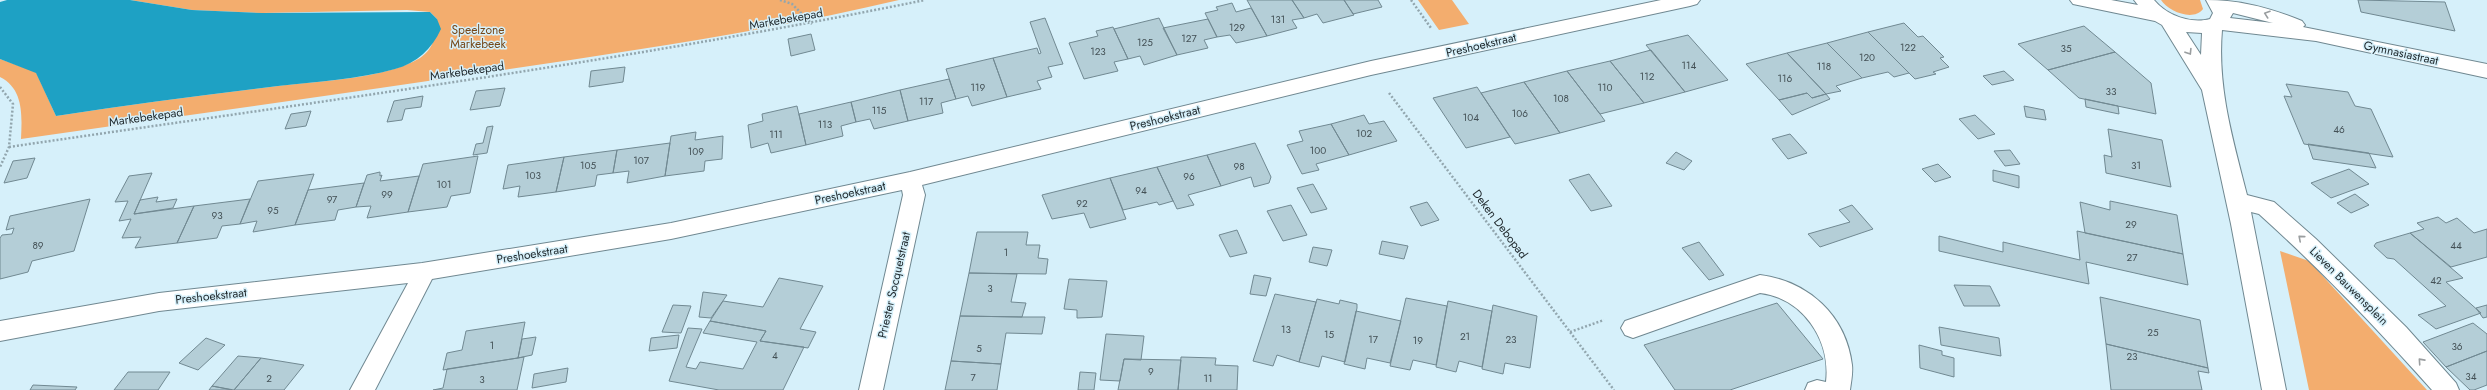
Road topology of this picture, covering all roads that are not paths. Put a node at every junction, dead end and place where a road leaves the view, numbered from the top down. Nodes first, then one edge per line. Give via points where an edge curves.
1 (1690, 0) edge
2 (2080, 0) edge
3 (2144, 0) edge
4 (2218, 9) edge
5 (2164, 18) junction
6 (2487, 71) edge
7 (2211, 87) junction
8 (910, 180) junction
9 (2237, 201) junction
10 (422, 272) junction
11 (1633, 328) dead end
12 (0, 331) edge
13 (362, 390) edge
14 (871, 390) edge
15 (1838, 390) edge
16 (2274, 390) edge
17 (2447, 390) edge

1 - 8 street, Preshoekstraat via 1371,68
2 - 5 street
3 - 5 street
4 - 5 street, Gymnasiastraat via 2200,27
4 - 6 street, Gymnasiastraat via 2316,35
4 - 7 street via 2210,38
5 -> 7 street
7 - 9 street
8 - 10 street, Preshoekstraat via 671,231
8 - 14 street, Priester Socquetstraat via 914,195
9 - 16 street
17 -> 9 street, Lieven Bauwensplein via 2397,334 2308,244 2266,208
10 - 12 street, Preshoekstraat via 159,302
10 - 13 street via 419,284
11 - 15 street via 1760,284 1780,286 1804,300 1826,325 1835,344 1840,364

